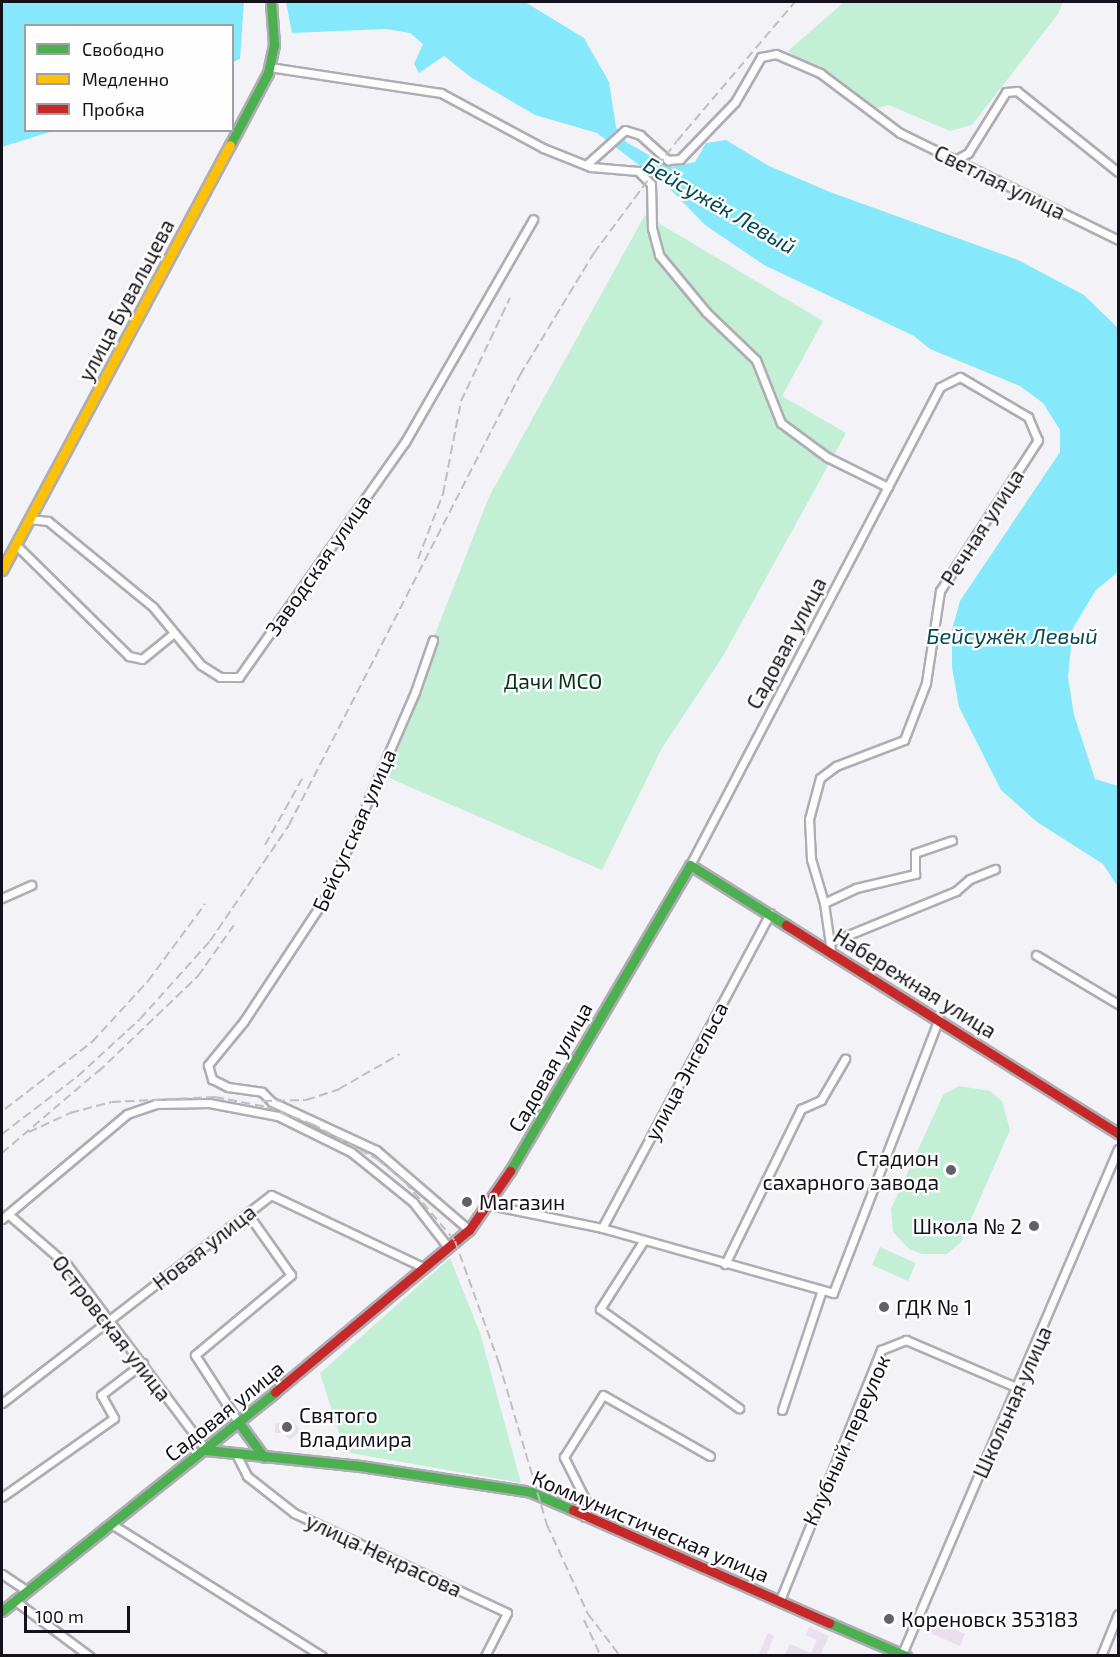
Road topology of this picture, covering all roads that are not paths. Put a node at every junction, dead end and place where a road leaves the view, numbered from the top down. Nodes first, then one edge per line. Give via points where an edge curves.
1 (271, 2) edge
2 (269, 67) junction
3 (957, 159) junction
4 (586, 165) junction
5 (1119, 172) edge
6 (533, 219) dead end
7 (1119, 240) edge
8 (1038, 440) joint
9 (888, 487) junction
10 (29, 519) junction
11 (15, 544) junction
12 (2, 570) edge
13 (174, 633) junction
14 (433, 640) dead end
15 (952, 840) dead end
16 (690, 865) junction
17 (995, 869) dead end
18 (31, 885) dead end
19 (2, 898) edge
20 (824, 903) junction
21 (770, 913) junction
22 (831, 947) junction
23 (1035, 955) dead end
24 (1119, 1004) edge
25 (939, 1019) junction
26 (845, 1059) dead end
27 (1119, 1133) edge
28 (1119, 1149) edge
29 (490, 1205) junction
30 (8, 1214) junction
31 (248, 1214) junction
32 (2, 1219) edge
33 (602, 1228) junction
34 (469, 1230) junction
35 (644, 1240) junction
36 (448, 1247) junction
37 (725, 1264) junction
38 (425, 1268) junction
39 (822, 1290) junction
40 (110, 1320) junction
41 (143, 1363) junction
42 (1018, 1388) junction
43 (2, 1403) edge
44 (739, 1408) dead end
45 (782, 1410) dead end
46 (239, 1423) junction
47 (206, 1450) junction
48 (236, 1454) junction
49 (710, 1456) dead end
50 (264, 1457) junction
51 (2, 1497) edge
52 (585, 1517) junction
53 (112, 1525) junction
54 (2, 1575) edge
55 (27, 1591) junction
56 (14, 1600) junction
57 (780, 1600) junction
58 (2, 1611) edge
59 (1119, 1614) edge
60 (904, 1655) edge
61 (89, 1656) edge
62 (322, 1656) edge
63 (485, 1656) edge
64 (1101, 1656) edge

1 - 2 street, улица Бувальцева via 274,45
2 - 4 street via 441,93 517,137
2 - 10 street, улица Бувальцева
3 - 4 street, Светлая улица via 883,123 820,73 770,54 761,57 735,102 680,159 668,160 640,135 625,130
3 - 5 street via 968,153 1006,92 1017,91
3 - 7 street, Светлая улица
4 - 9 street via 638,171 651,184 652,228 659,255 706,312 756,360 781,423 827,456
6 - 13 street, Заводская улица via 405,442 239,677 220,677 201,665
8 - 9 street, Садовая улица via 1028,417 960,377 940,387
8 - 20 street, Речная улица via 940,591 926,683 904,740 836,766 820,778 809,819 810,849
9 - 16 street, Садовая улица
10 - 11 street, улица Бувальцева
10 - 13 street, Заводская улица via 48,521 153,607
11 - 12 street, улица Бувальцева
11 - 13 street via 129,656 142,659
14 - 34 street, Бейсугская улица via 416,692 327,896 244,1021 208,1065 212,1078 220,1083 262,1092 272,1102 376,1150
15 - 20 street via 915,853 915,874 855,888
16 - 21 street, Набережная улица
16 - 29 street, Садовая улица
17 - 22 street via 970,879 956,891
18 - 19 street
20 - 22 street, Речная улица
21 - 22 street, Набережная улица
21 - 33 street, улица Энгельса
22 - 25 street, Набережная улица
23 - 24 street
25 - 27 street, Набережная улица
25 - 39 street via 833,1293
26 - 37 street via 821,1100 801,1108
28 - 42 street, Школьная улица
29 - 33 street
29 - 34 street, Садовая улица
30 - 32 street
30 - 36 street via 140,1107 239,1105 278,1116 351,1152 413,1202
30 - 40 street, Островская улица via 68,1266
31 - 38 street, Новая улица via 272,1195
31 - 40 street, Новая улица
31 - 46 street via 291,1275 195,1355
33 - 35 street
34 - 36 street, Садовая улица
35 - 37 street
35 - 44 street via 600,1309
36 - 38 street, Садовая улица
37 - 39 street
38 - 46 street, Садовая улица
39 - 45 street
40 - 41 street, Островская улица
40 - 43 street, Новая улица
41 - 47 street, Островская улица
41 - 51 street via 101,1395 114,1418
42 - 57 street, Клубный переулок via 906,1340 881,1350
42 - 60 street, Школьная улица
46 - 47 street, Садовая улица
46 - 50 street
47 - 48 street, Коммунистическая улица
47 - 53 street, Садовая улица
48 - 50 street, Коммунистическая улица
48 - 63 street, улица Некрасова via 247,1476 294,1513 507,1612
49 - 52 street via 603,1395 564,1457 588,1505
50 - 52 street, Коммунистическая улица via 497,1484 531,1492
52 - 57 street, Коммунистическая улица
53 - 55 street, Садовая улица
53 - 62 street
54 - 55 street
55 - 56 street, Садовая улица
56 - 58 street, Садовая улица
56 - 61 street
57 - 60 street, Коммунистическая улица
59 - 64 street

